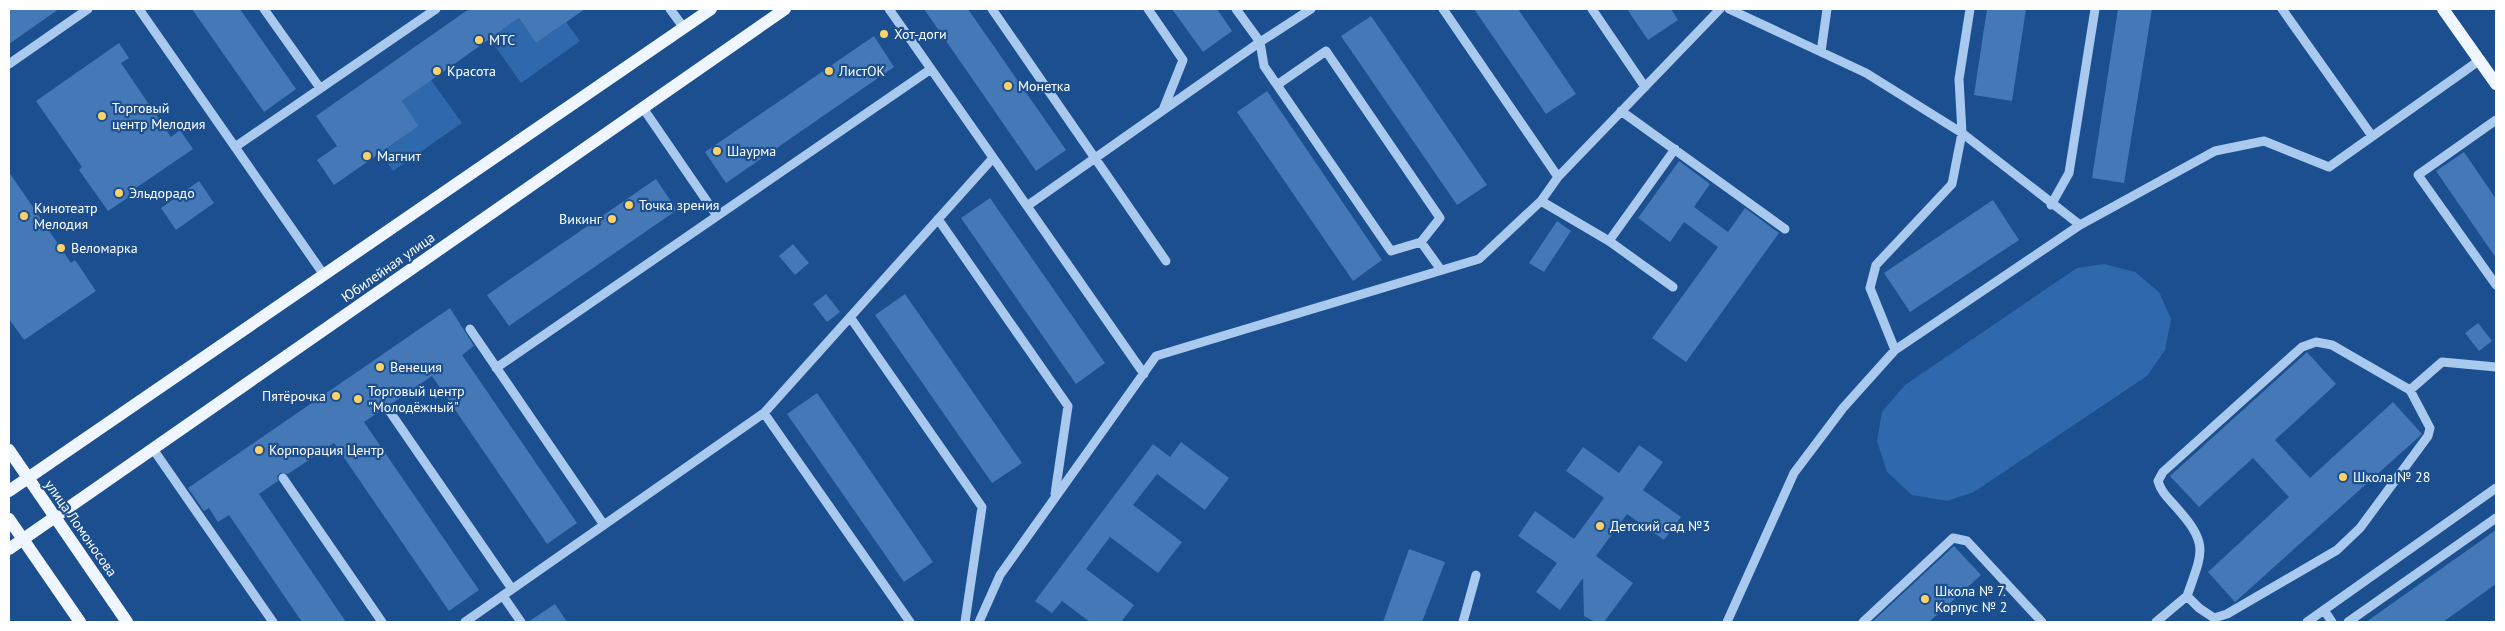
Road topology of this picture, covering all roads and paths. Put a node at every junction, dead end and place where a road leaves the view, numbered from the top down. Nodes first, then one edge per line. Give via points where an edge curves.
1 (88, 9) edge
2 (139, 9) edge
3 (264, 9) edge
4 (436, 9) edge
5 (670, 9) edge
6 (712, 9) edge
7 (786, 9) edge
8 (889, 9) edge
9 (992, 9) edge
10 (1148, 9) edge
11 (1236, 9) edge
12 (1311, 9) edge
13 (1443, 9) edge
14 (1592, 9) edge
15 (1720, 9) edge
16 (1729, 9) edge
17 (1827, 9) edge
18 (1970, 9) edge
19 (2095, 9) edge
20 (2282, 9) edge
21 (2443, 9) edge
22 (684, 28) junction
23 (1260, 42) junction
24 (1821, 52) junction
25 (2480, 60) junction
26 (9, 64) edge
27 (930, 69) junction
28 (2496, 84) edge
29 (1277, 85) junction
30 (1645, 86) junction
31 (320, 88) junction
32 (643, 108) junction
33 (1163, 110) junction
34 (1622, 111) junction
35 (2496, 120) edge
36 (1962, 134) junction
37 (2372, 136) junction
38 (235, 147) junction
39 (1675, 149) junction
40 (1096, 157) junction
41 (993, 158) junction
42 (1558, 177) junction
43 (1541, 201) junction
44 (2051, 205) junction
45 (1027, 206) junction
46 (717, 216) junction
47 (938, 218) junction
48 (2080, 225) junction
49 (1785, 229) dead end
50 (1609, 241) junction
51 (1421, 242) junction
52 (1166, 261) dead end
53 (1441, 270) junction
54 (324, 275) junction
55 (2496, 285) edge
56 (1672, 286) dead end
57 (850, 317) junction
58 (470, 329) dead end
59 (1895, 350) junction
60 (2496, 367) edge
61 (496, 368) junction
62 (1144, 374) junction
63 (2410, 390) junction
64 (388, 409) dead end
65 (764, 412) junction
66 (153, 449) junction
67 (9, 450) edge
68 (28, 478) junction
69 (283, 478) dead end
70 (2496, 488) edge
71 (9, 491) edge
72 (1055, 495) junction
73 (55, 517) junction
74 (2496, 518) edge
75 (9, 519) edge
76 (604, 525) junction
77 (23, 540) junction
78 (9, 549) edge
79 (1476, 575) dead end
80 (512, 589) junction
81 (503, 596) junction
82 (2187, 596) junction
83 (2324, 610) junction
84 (80, 622) edge
85 (128, 622) edge
86 (273, 622) edge
87 (382, 622) edge
88 (464, 622) edge
89 (521, 622) edge
90 (910, 622) edge
91 (965, 622) edge
92 (979, 622) edge
93 (1463, 622) edge
94 (1727, 622) edge
95 (1863, 622) edge
96 (2042, 622) edge
97 (2156, 622) edge
98 (2307, 622) edge
99 (2332, 622) edge
100 (2348, 622) edge

1 - 26 street
2 - 38 street
3 - 31 street
4 - 31 street
5 - 22 street
6 - 22 main road
7 - 32 main road, Юбилейная улица
8 - 27 street
9 - 40 street
10 - 33 street via 1183,60
11 - 23 street
12 - 23 street
13 - 42 street
14 - 30 street
15 - 30 street
16 - 24 street
17 - 24 street
18 - 36 street via 1959,79
19 - 44 street via 2069,173
20 - 37 street
21 - 25 main road
22 - 54 main road
23 - 29 street via 1264,66
23 - 33 street
24 - 36 street via 1866,73
25 - 28 main road
25 - 37 street
27 - 41 street
27 - 46 street
29 - 51 street via 1391,251
29 - 51 street via 1326,51 1440,218
30 - 34 street
31 - 38 street
32 - 46 street
32 - 66 main road, Юбилейная улица
33 - 40 street
34 - 39 street
34 - 42 street
35 - 55 street via 2418,175
36 - 44 street
36 - 59 street via 1952,184 1876,265 1870,288
37 - 48 street via 2328,167 2264,140 2215,151
38 - 54 street
39 - 49 street
39 - 50 street
40 - 45 street
40 - 52 street
41 - 45 street
41 - 47 street
42 - 43 street
43 - 50 street
43 - 53 street via 1480,259
44 - 48 street
45 - 62 street
46 - 61 street
47 - 57 street
47 - 72 street via 1068,406
48 - 59 street
50 - 56 street
51 - 53 street
53 - 62 street via 1156,356
54 - 68 main road
57 - 65 street
57 - 91 street via 982,507
58 - 61 street
59 - 94 street via 1843,408 1794,473
60 - 63 street via 2442,362
61 - 76 street
62 - 72 street
63 - 82 street via 2430,428 2428,436 2360,528 2337,550 2227,614 2214,618
63 - 82 street via 2332,345 2316,342 2302,348 2163,472 2158,481 2161,490 2194,527 2200,541 2199,561
64 - 80 street
65 - 76 street
65 - 90 street
66 - 73 main road, Юбилейная улица
66 - 86 street
67 - 68 main road, улица Ломоносова
68 - 71 main road
68 - 73 main road, улица Ломоносова
69 - 87 street
70 - 83 street
72 - 92 street via 1000,575
73 - 77 main road, Юбилейная улица
73 - 85 main road, улица Ломоносова
74 - 100 street
75 - 77 main road
76 - 80 street
77 - 78 main road, Юбилейная улица
77 - 84 main road
79 - 93 street
80 - 81 street
81 - 88 street
81 - 89 street
82 - 97 street
83 - 98 street
83 - 99 street
95 - 96 street via 1953,538 1959,538 1968,541

